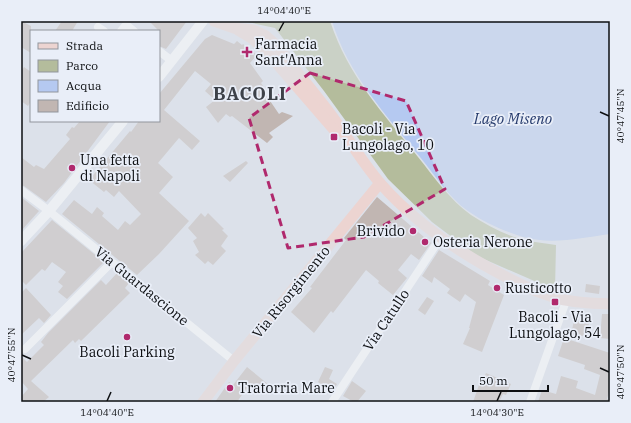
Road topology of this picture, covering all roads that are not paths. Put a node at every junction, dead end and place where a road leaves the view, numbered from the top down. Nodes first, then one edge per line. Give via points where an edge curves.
1 (203, 21) edge
2 (214, 21) edge
3 (122, 30) edge
4 (133, 30) edge
5 (160, 52) edge
6 (172, 61) junction
7 (160, 76) edge
8 (122, 122) edge
9 (380, 183) junction
10 (21, 190) edge
11 (49, 211) junction
12 (441, 237) junction
13 (21, 241) edge
14 (112, 262) junction
15 (566, 301) junction
16 (610, 304) edge
17 (25, 349) dead end
18 (234, 361) junction
19 (203, 402) edge
20 (332, 402) edge
21 (530, 402) edge

1 - 6 street
2 - 9 main road via 234,28 253,39 271,56
3 - 4 street via 125,26
5 - 6 street
6 - 7 street
8 - 11 street
9 - 12 main road via 406,210
9 - 18 main road, Via Risorgimento
10 - 11 street, Via Guardascione
11 - 13 street
11 - 14 street, Via Guardascione
12 - 15 main road via 488,268 523,285
12 - 20 street, Via Catullo
14 - 17 street
14 - 18 street, Via Guardascione
15 - 16 main road
15 - 21 street
18 - 19 main road, Via Risorgimento

